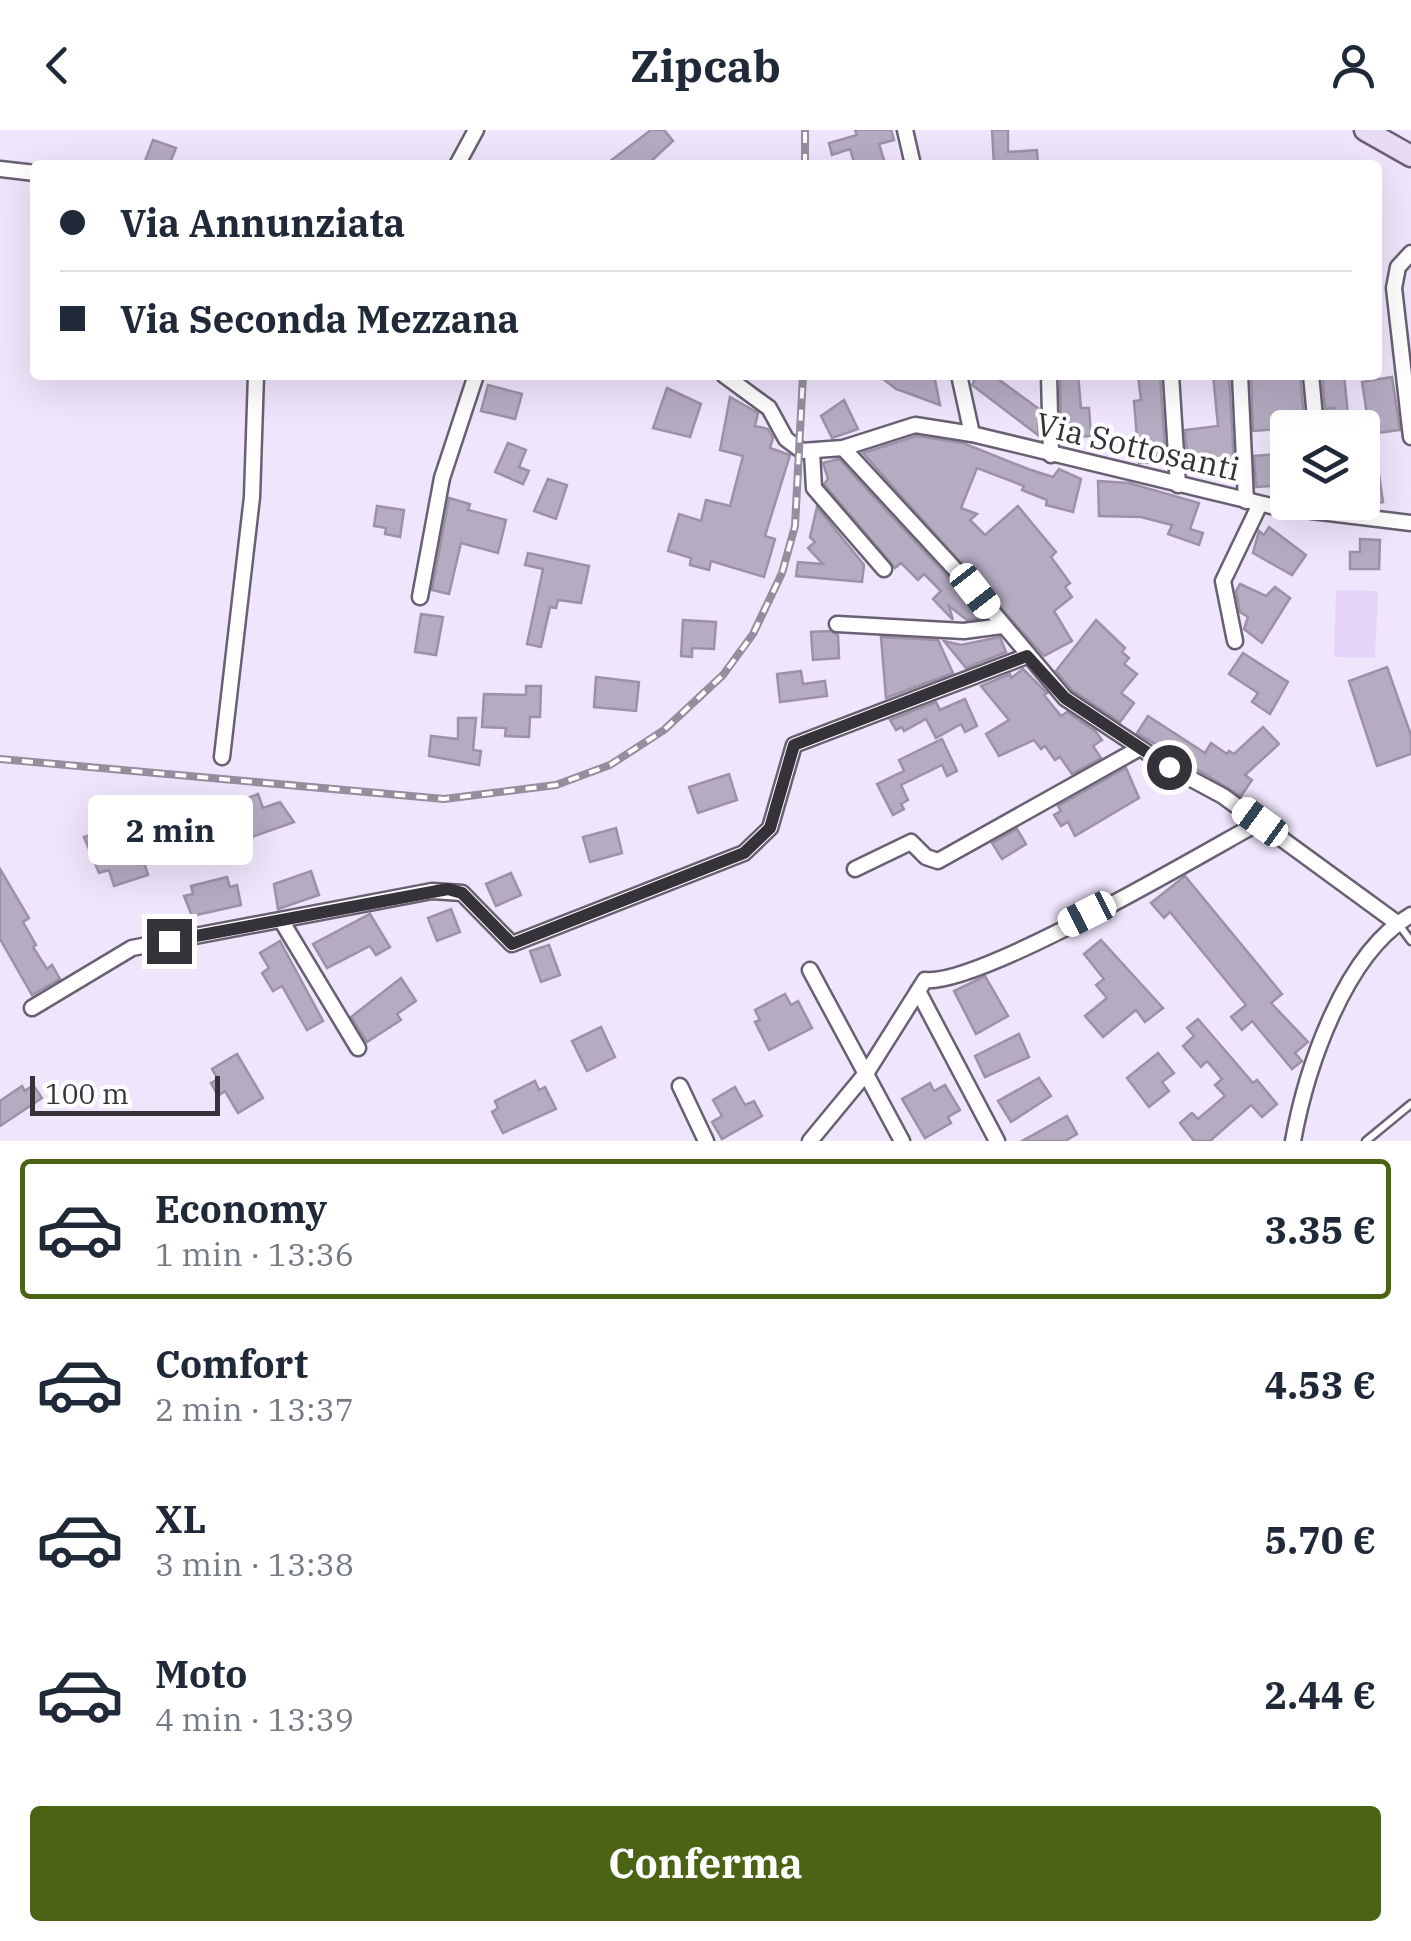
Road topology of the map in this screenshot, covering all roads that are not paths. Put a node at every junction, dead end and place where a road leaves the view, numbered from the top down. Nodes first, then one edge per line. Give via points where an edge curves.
1 (476, 130) edge
2 (905, 130) edge
3 (1366, 130) edge
4 (1411, 156) edge
5 (460, 160) edge
6 (911, 160) edge
7 (0, 170) edge
8 (30, 172) edge
9 (1411, 253) edge
10 (256, 380) edge
11 (474, 380) edge
12 (731, 380) edge
13 (960, 380) edge
14 (1049, 380) edge
15 (1171, 380) edge
16 (1241, 380) edge
17 (1312, 380) edge
18 (1315, 410) edge
19 (972, 434) junction
20 (1411, 437) edge
21 (843, 448) junction
22 (808, 452) junction
23 (1052, 455) junction
24 (1178, 486) junction
25 (1253, 502) junction
26 (1270, 503) edge
27 (1380, 518) edge
28 (1411, 524) edge
29 (884, 569) dead end
30 (420, 597) dead end
31 (837, 624) dead end
32 (1002, 626) junction
33 (1234, 641) dead end
34 (1027, 656) junction
35 (1140, 748) junction
36 (222, 757) dead end
37 (1260, 822) junction
38 (855, 869) dead end
39 (1404, 919) edge
40 (281, 920) junction
41 (1411, 941) edge
42 (810, 970) dead end
43 (918, 991) junction
44 (32, 1008) dead end
45 (358, 1048) dead end
46 (866, 1072) junction
47 (680, 1086) dead end
48 (1411, 1104) edge
49 (706, 1141) edge
50 (810, 1141) edge
51 (902, 1141) edge
52 (997, 1141) edge
53 (1293, 1141) edge
54 (1366, 1141) edge

1 - 5 street
2 - 6 street
3 - 4 main road
7 - 8 street
9 - 20 street via 1398,266 1394,288
10 - 36 street via 252,497
11 - 30 street via 442,478
12 - 22 street via 769,408 786,439
13 - 19 street
14 - 23 street
15 - 24 street
16 - 25 street
17 - 18 street
19 - 21 street, Via Sottosanti via 915,425
19 - 23 street, Via Sottosanti
21 - 22 street, Via Sottosanti
21 - 32 street
22 - 29 street via 814,488
23 - 24 street, Via Sottosanti
24 - 25 street, Via Sottosanti
25 - 26 street, Via Sottosanti
25 - 33 street via 1222,581
27 - 28 street, Via Sottosanti
31 - 32 street via 964,631
32 - 34 street
34 - 35 street via 1065,698
34 - 40 street via 794,745 770,828 744,853 512,944 462,893 448,889
35 - 37 street
35 - 38 street via 938,861 912,842
37 - 39 street
37 - 43 street via 996,960 942,982 925,980
39 - 41 lane
39 - 53 street via 1328,1018 1303,1085
40 - 44 street via 132,948
40 - 45 street
42 - 46 street
43 - 46 street
43 - 52 street
46 - 50 street
46 - 51 street
47 - 49 street
48 - 54 lane

